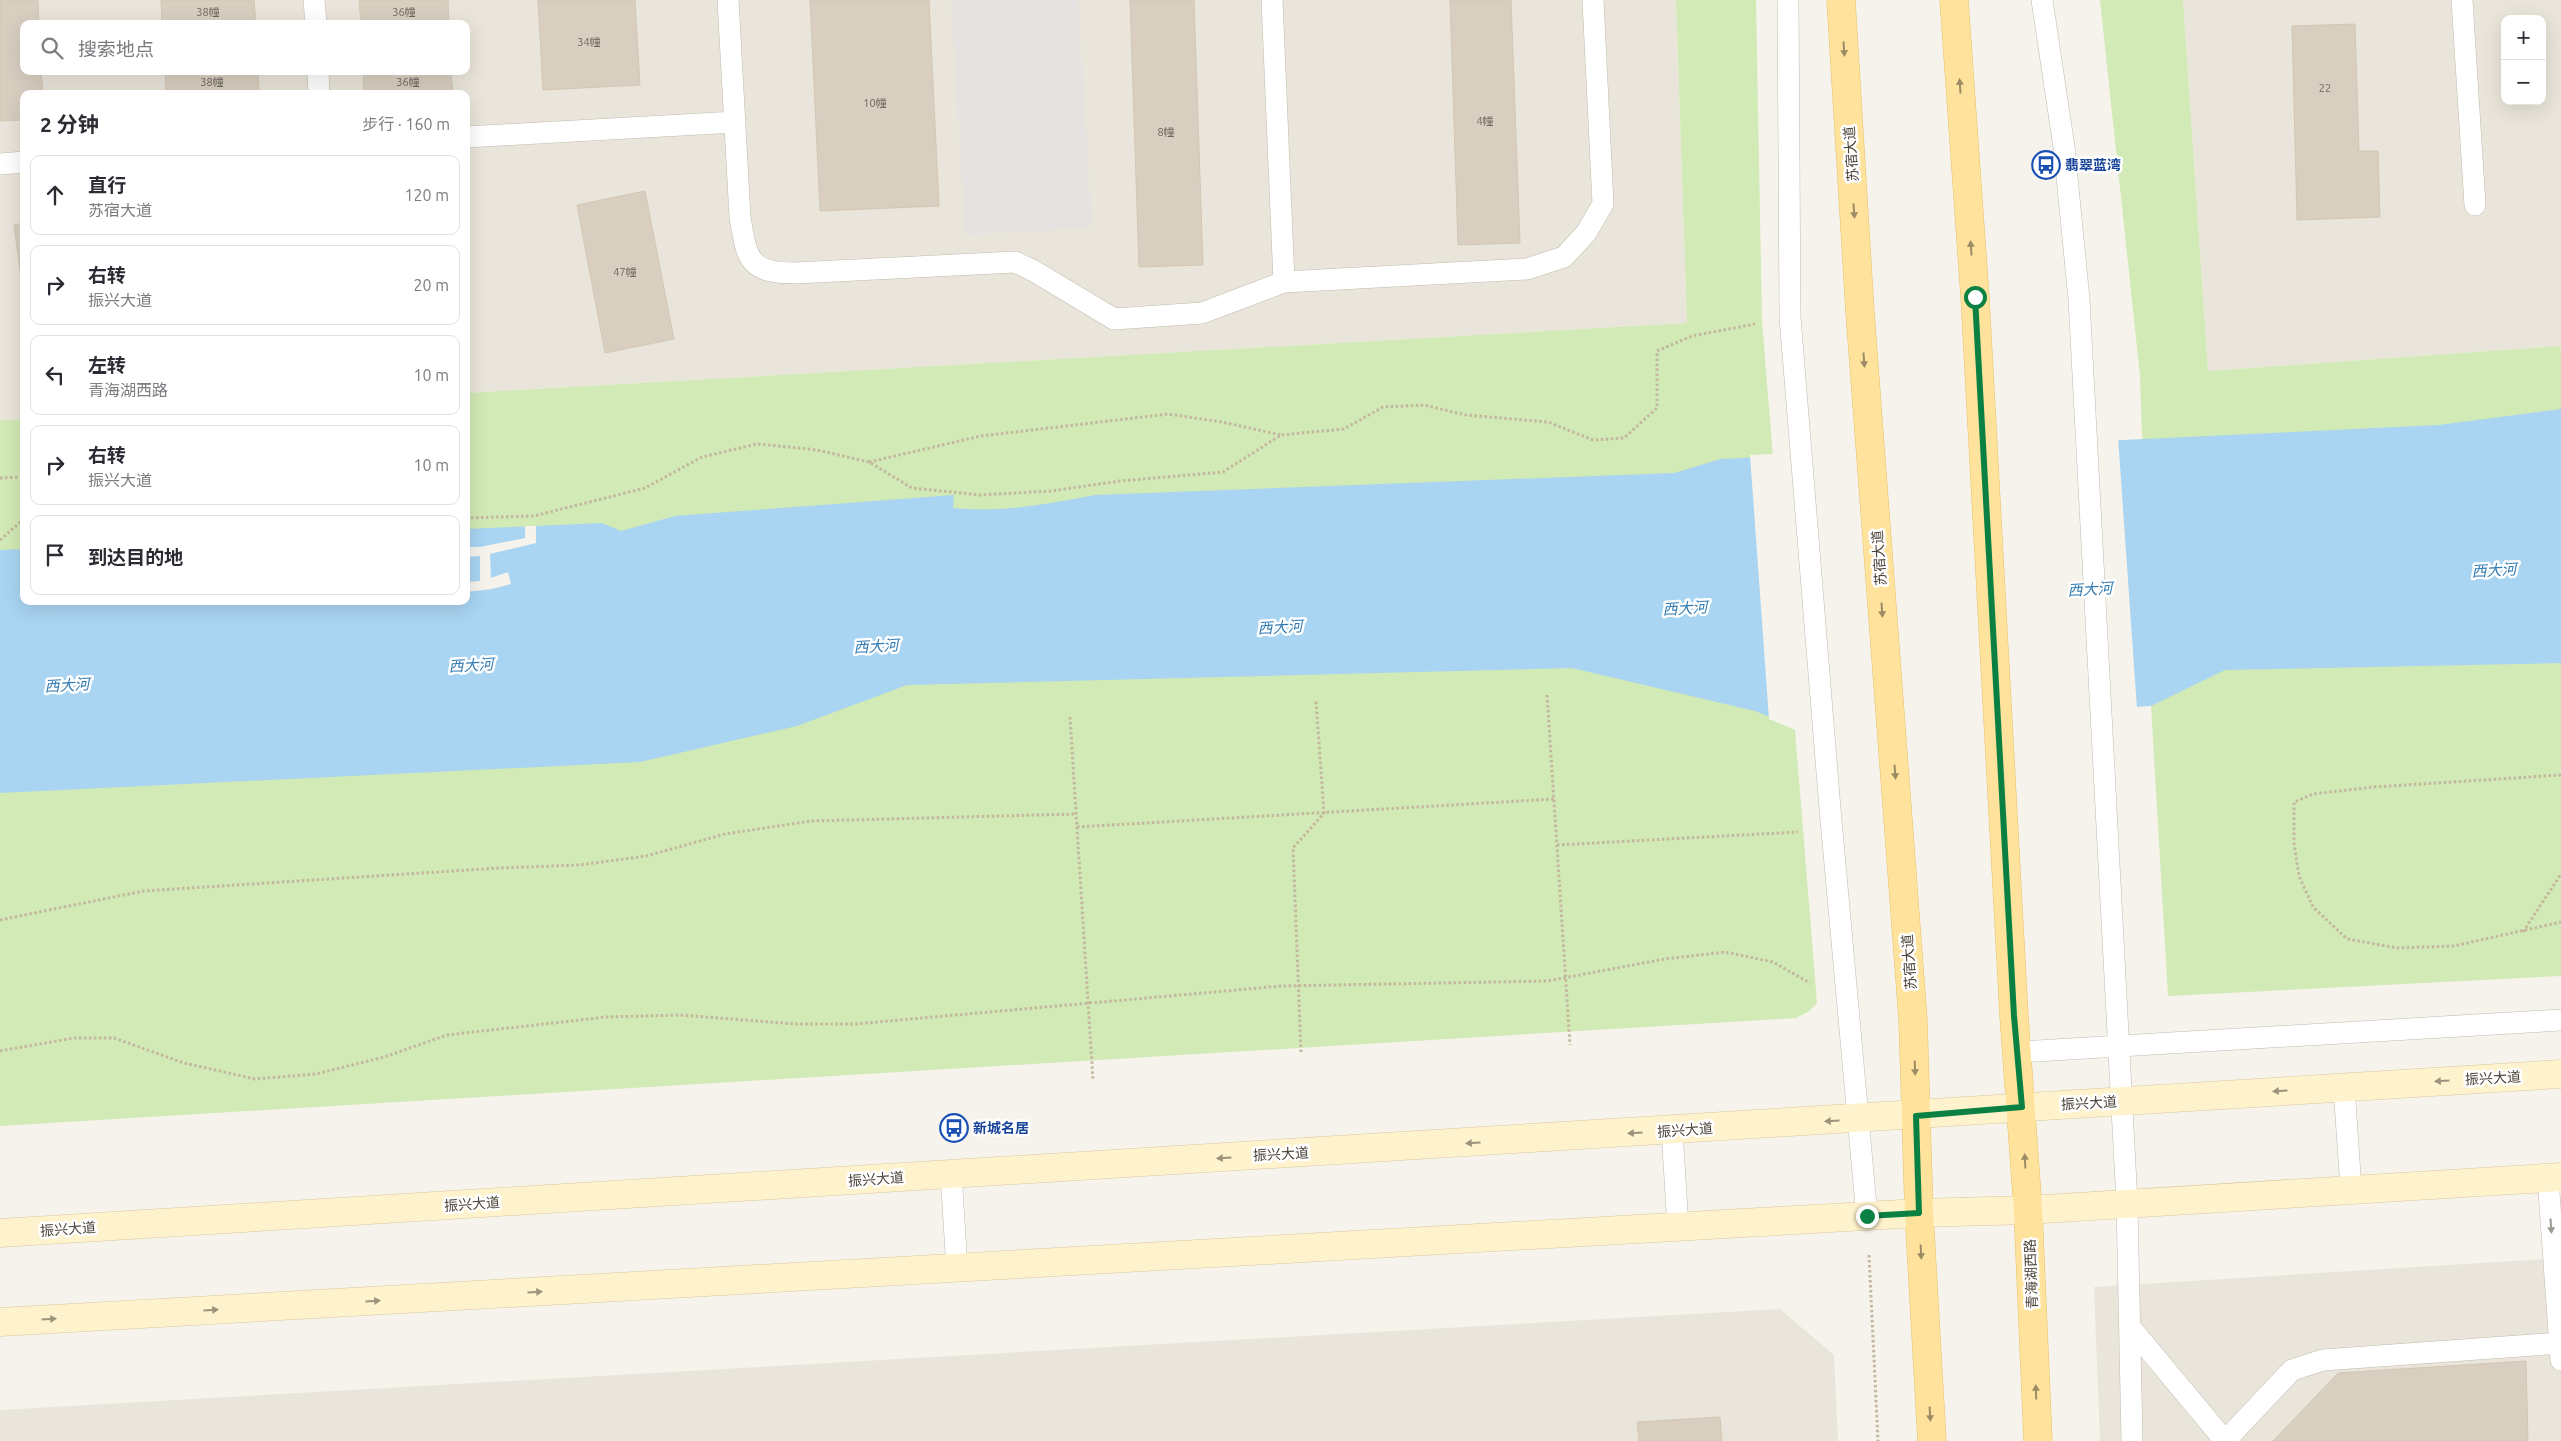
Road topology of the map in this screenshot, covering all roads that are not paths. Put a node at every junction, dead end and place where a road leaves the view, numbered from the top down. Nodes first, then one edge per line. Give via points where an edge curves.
1 (314, 0) edge
2 (728, 0) edge
3 (1272, 0) edge
4 (1593, 0) edge
5 (1788, 0) edge
6 (1841, 0) edge
7 (1954, 0) edge
8 (2042, 0) edge
9 (2462, 0) edge
10 (316, 20) edge
11 (318, 75) edge
12 (319, 90) edge
13 (735, 122) junction
14 (470, 138) edge
15 (20, 162) edge
16 (0, 164) edge
17 (2475, 205) dead end
18 (1284, 282) junction
19 (2561, 1020) edge
20 (2118, 1046) junction
21 (2018, 1052) junction
22 (2561, 1074) edge
23 (2344, 1087) junction
24 (2121, 1101) junction
25 (2022, 1107) junction
26 (1916, 1116) junction
27 (1859, 1119) junction
28 (1672, 1131) junction
29 (951, 1174) junction
30 (2554, 1177) edge
31 (2351, 1190) junction
32 (2127, 1203) junction
33 (2028, 1210) junction
34 (1919, 1213) junction
35 (1867, 1216) junction
36 (1678, 1227) junction
37 (0, 1233) edge
38 (957, 1268) junction
39 (0, 1322) edge
40 (2130, 1327) junction
41 (2561, 1348) edge
42 (1932, 1441) edge
43 (2038, 1441) edge
44 (2132, 1441) edge
45 (2225, 1441) edge

1 - 10 lane
2 - 13 lane
3 - 18 lane
4 - 18 lane via 1603,204 1586,234 1564,257 1527,269
5 - 27 lane via 1790,317
6 -> 26 main road, 苏宿大道 via 1860,312 1913,1020
21 -> 7 main road via 1975,297
8 - 20 lane via 2064,147 2079,299
9 - 17 lane
11 - 12 lane
13 - 14 lane
13 - 18 lane via 740,216 745,247 754,264 772,273 1015,262 1114,319 1202,312
15 - 16 lane
19 - 20 lane
20 - 21 lane
20 - 24 lane
21 - 25 main road
22 -> 23 main road, 振兴大道
23 -> 24 main road, 振兴大道
23 - 31 lane
24 - 25 main road, 振兴大道
24 - 32 lane
25 - 26 main road, 振兴大道
33 -> 25 main road, 青海湖西路
26 - 27 main road, 振兴大道
26 - 34 main road
27 -> 28 main road, 振兴大道
27 - 35 lane
28 -> 29 main road, 振兴大道
28 - 36 lane
29 - 37 main road, 振兴大道
29 - 38 lane
30 - 31 main road
30 -> 41 lane
31 - 32 main road
32 - 33 main road
32 - 40 lane
33 - 34 main road
43 -> 33 main road, 青海湖西路
34 - 35 main road
34 -> 42 main road
35 - 36 main road
36 - 38 main road
39 -> 38 main road
40 - 44 lane
40 - 45 lane
41 - 45 lane via 2323,1360 2292,1370

